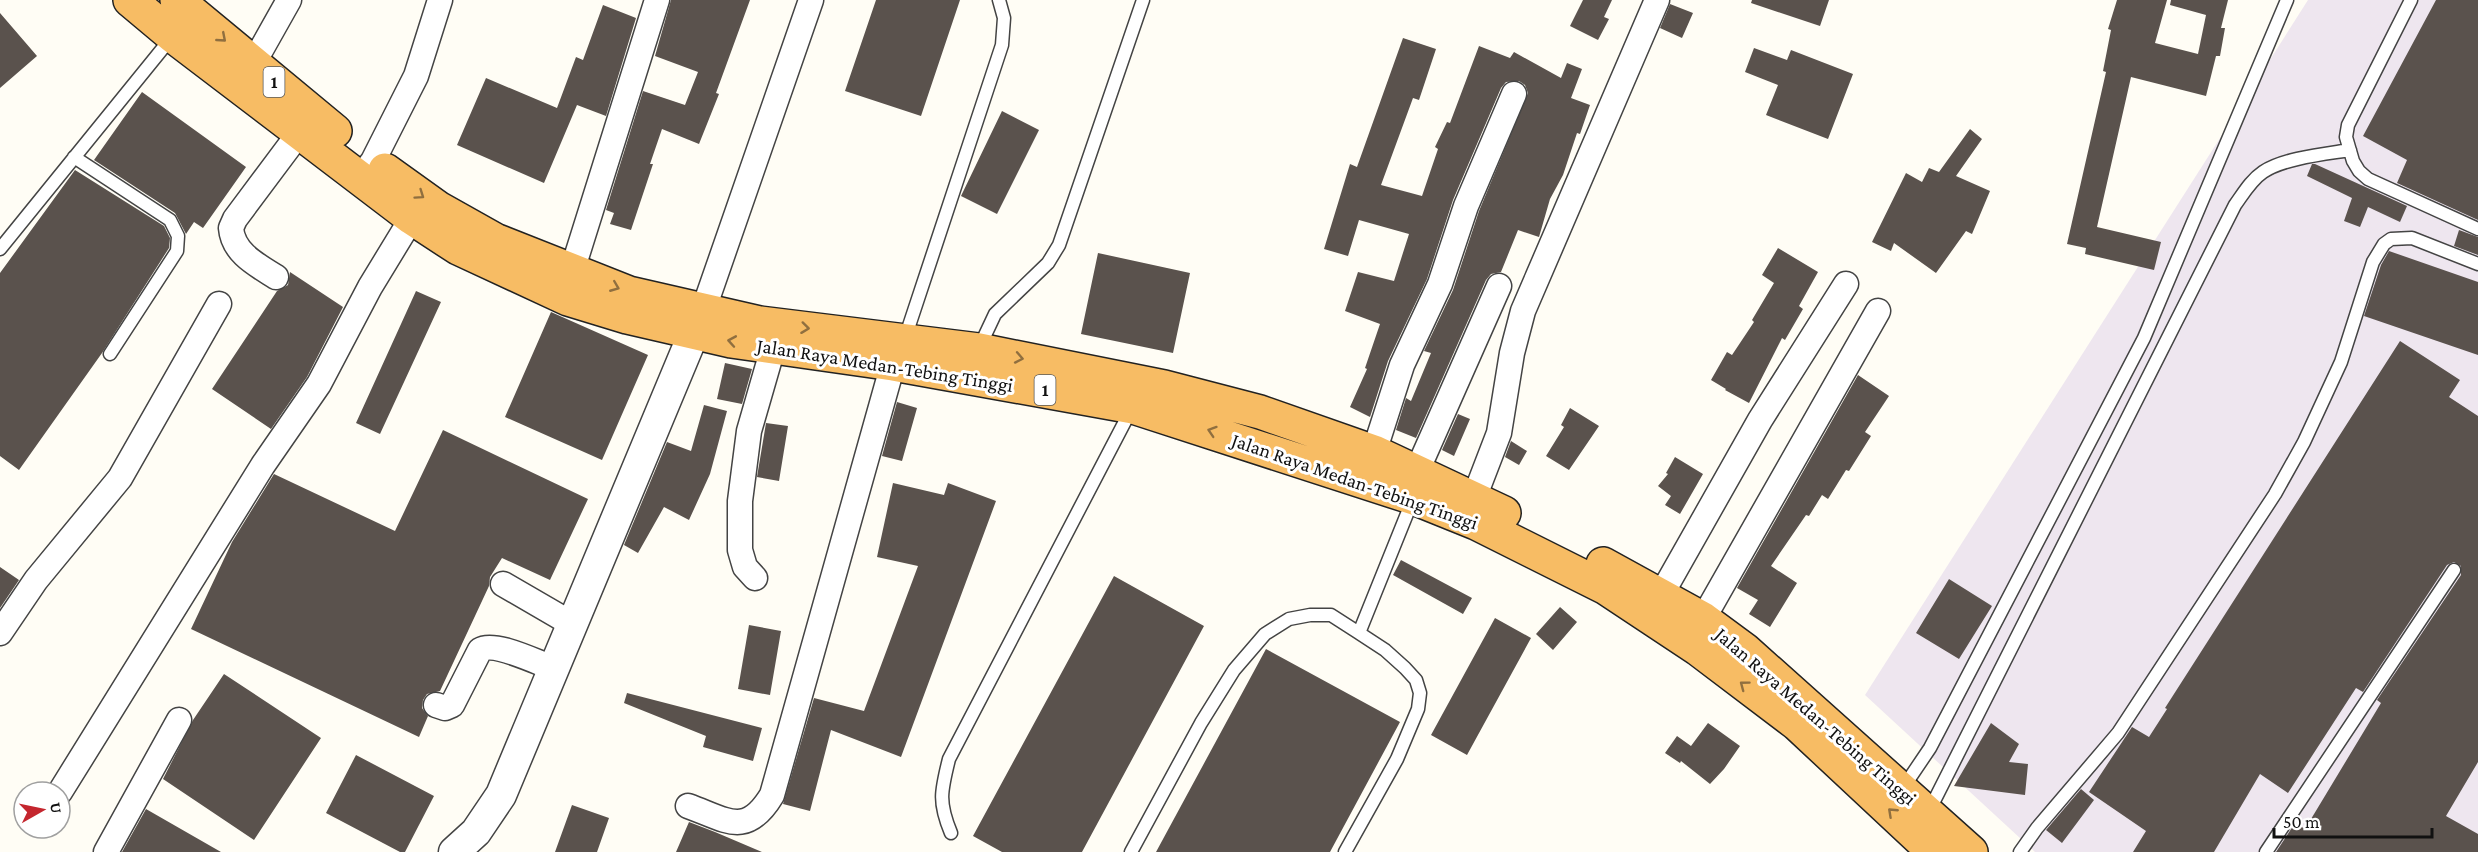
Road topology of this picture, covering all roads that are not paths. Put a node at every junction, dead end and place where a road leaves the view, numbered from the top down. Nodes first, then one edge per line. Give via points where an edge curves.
1 (130, 0) edge
2 (177, 0) edge
3 (289, 0) edge
4 (440, 0) edge
5 (657, 0) edge
6 (811, 0) edge
7 (999, 0) edge
8 (1143, 0) edge
9 (1657, 0) edge
10 (2287, 0) edge
11 (2412, 0) edge
12 (173, 36) junction
13 (253, 64) junction
14 (1514, 94) dead end
15 (300, 132) junction
16 (2350, 150) junction
17 (74, 157) junction
18 (367, 170) junction
19 (412, 218) junction
20 (2478, 229) edge
21 (0, 249) edge
22 (2478, 264) edge
23 (573, 271) junction
24 (276, 277) dead end
25 (1846, 284) dead end
26 (1499, 286) dead end
27 (219, 304) dead end
28 (1878, 312) dead end
29 (698, 322) junction
30 (772, 348) junction
31 (979, 350) junction
32 (899, 352) junction
33 (110, 354) dead end
34 (1133, 407) junction
35 (1374, 452) junction
36 (1415, 485) junction
37 (1474, 498) junction
38 (2454, 570) dead end
39 (755, 578) dead end
40 (503, 584) dead end
41 (1661, 595) junction
42 (1703, 619) junction
43 (572, 624) junction
44 (0, 633) edge
45 (1359, 633) junction
46 (553, 669) junction
47 (436, 705) dead end
48 (179, 720) dead end
49 (67, 780) edge
50 (1903, 789) junction
51 (688, 806) dead end
52 (1928, 813) junction
53 (951, 833) dead end
54 (106, 852) edge
55 (453, 852) edge
56 (1131, 852) edge
57 (1346, 852) edge
58 (1934, 852) edge
59 (1971, 852) edge
60 (2020, 852) edge
61 (2266, 852) edge

1 - 12 highway, Jalan Raya Medan-Tebing Tinggi / 1
2 -> 13 highway, Jalan Raya Medan-Tebing Tinggi / 1
3 - 13 street
4 - 18 street via 416,76
5 - 23 street
6 - 29 street
7 - 32 lane via 1004,18 1002,45
8 - 31 lane via 1059,245 1048,263 995,314
9 - 37 street via 1523,311 1499,433
10 - 50 lane via 2144,338 1930,748
11 - 16 lane via 2352,113 2346,137
12 - 15 highway, Jalan Raya Medan-Tebing Tinggi / 1
12 - 17 lane
13 - 18 highway, Jalan Raya Medan-Tebing Tinggi / 1
14 - 35 street via 1466,206 1440,284 1402,365
15 - 18 highway, Jalan Raya Medan-Tebing Tinggi / 1
15 - 24 street via 231,228 236,246
16 - 20 lane via 2359,171 2368,178
16 - 52 lane via 2286,163 2263,172 2235,205
17 - 21 lane
17 - 33 lane via 170,220 178,236 177,251
18 - 19 highway, Jalan Raya Medan-Tebing Tinggi / 1
18 -> 23 highway, Jalan Raya Medan-Tebing Tinggi / 1 via 495,240
19 - 29 highway, Jalan Raya Medan-Tebing Tinggi / 1 via 458,248 568,299 627,317
19 - 49 street via 319,384 263,465
22 - 60 lane via 2412,238 2391,239 2384,244 2373,262 2341,362 2275,494 2118,733
23 -> 29 highway, Jalan Raya Medan-Tebing Tinggi / 1
25 - 41 street via 1760,420
26 - 36 street
27 - 44 street via 120,478 36,580
28 - 42 street
30 -> 29 highway, Jalan Raya Medan-Tebing Tinggi / 1
29 -> 32 highway, Jalan Raya Medan-Tebing Tinggi / 1 via 760,323
29 - 43 street
30 - 32 highway, Jalan Raya Medan-Tebing Tinggi / 1
30 - 39 street via 749,431 740,501 740,550
31 - 32 highway, Jalan Raya Medan-Tebing Tinggi / 1
31 -> 35 highway, Jalan Raya Medan-Tebing Tinggi / 1 via 1164,387 1260,412
32 - 34 highway, Jalan Raya Medan-Tebing Tinggi / 1
32 - 51 street via 772,795 752,820 734,823
36 -> 34 highway, Jalan Raya Medan-Tebing Tinggi / 1
34 - 53 lane via 949,759 942,813
35 - 36 highway, Jalan Raya Medan-Tebing Tinggi / 1
36 - 37 highway, Jalan Raya Medan-Tebing Tinggi / 1
36 - 45 lane
58 -> 36 highway, Jalan Raya Medan-Tebing Tinggi / 1 via 1797,724 1698,650 1606,588 1476,523
37 - 41 highway, Jalan Raya Medan-Tebing Tinggi / 1
38 - 61 lane
40 - 43 street
41 - 42 highway, Jalan Raya Medan-Tebing Tinggi / 1
42 - 50 highway, Jalan Raya Medan-Tebing Tinggi / 1 via 1753,657
43 - 46 street
45 - 56 lane via 1331,615 1310,615 1289,619 1265,634 1234,670 1201,723
45 - 57 lane via 1385,650 1416,680 1419,709 1397,759
46 - 47 street via 485,647 452,705
46 - 55 street via 501,795 476,832
48 - 54 street
50 - 52 highway, Jalan Raya Medan-Tebing Tinggi / 1
52 - 59 highway, Jalan Raya Medan-Tebing Tinggi / 1

